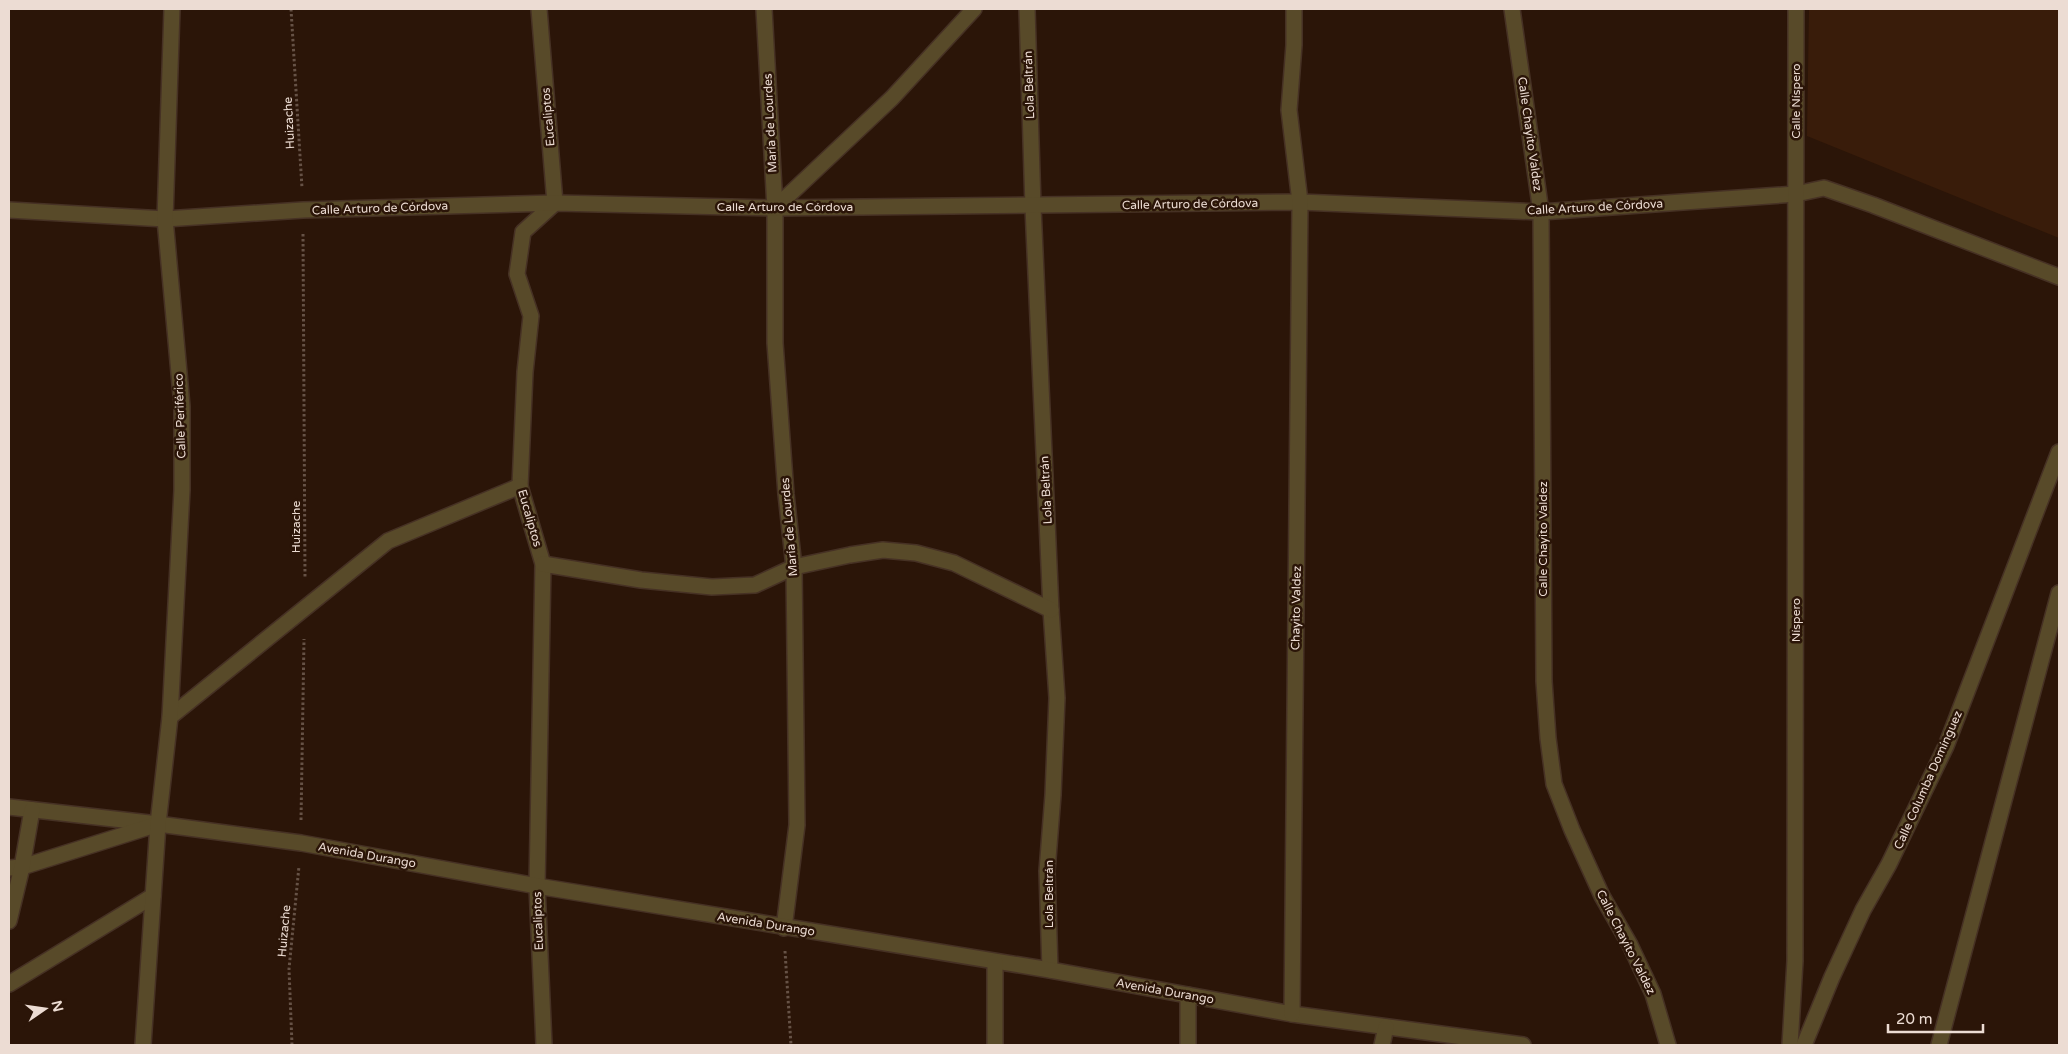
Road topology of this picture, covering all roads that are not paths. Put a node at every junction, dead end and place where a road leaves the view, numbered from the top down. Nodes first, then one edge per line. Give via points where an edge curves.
1 (172, 9) edge
2 (539, 9) edge
3 (764, 9) edge
4 (974, 9) edge
5 (1027, 9) edge
6 (1294, 9) edge
7 (1512, 9) edge
8 (1796, 9) edge
9 (1796, 194) junction
10 (1300, 202) junction
11 (555, 203) junction
12 (1033, 207) junction
13 (775, 208) junction
14 (9, 210) edge
15 (1541, 212) junction
16 (165, 219) junction
17 (2059, 277) edge
18 (2059, 452) edge
19 (520, 486) junction
20 (543, 564) junction
21 (794, 567) junction
22 (2059, 593) edge
23 (1051, 610) junction
24 (170, 717) junction
25 (9, 807) edge
26 (32, 810) junction
27 (158, 824) junction
28 (15, 867) edge
29 (537, 886) junction
30 (153, 896) junction
31 (9, 921) edge
32 (784, 928) junction
33 (995, 962) junction
34 (1050, 970) junction
35 (9, 984) edge
36 (1188, 995) junction
37 (1292, 1014) junction
38 (1386, 1027) junction
39 (143, 1045) edge
40 (544, 1045) edge
41 (995, 1045) edge
42 (1188, 1045) edge
43 (1382, 1045) edge
44 (1523, 1045) edge
45 (1668, 1045) edge
46 (1790, 1045) edge
47 (1804, 1045) edge
48 (1939, 1045) edge

1 - 16 street, Calle Periférico
2 - 11 street, Eucaliptos
3 - 13 street, María de Lourdes
4 - 13 street via 892,98
5 - 12 street, Lola Beltrán
6 - 10 street via 1289,110
7 - 15 street, Calle Chayito Valdez
8 - 9 street, Calle Níspero
9 - 15 street, Calle Arturo de Córdova
9 - 17 street, Calle Arturo de Córdova via 1824,188
9 - 46 street, Níspero via 1795,961
10 - 12 street, Calle Arturo de Córdova
10 - 15 street, Calle Arturo de Córdova
10 - 37 street, Chayito Valdez
11 - 13 street, Calle Arturo de Córdova
11 - 16 street, Calle Arturo de Córdova via 303,210
11 - 19 street, Eucaliptos via 523,232 517,274 531,316
12 - 13 street, Calle Arturo de Córdova
12 - 23 street, Lola Beltrán
13 - 21 street, María de Lourdes via 775,343
14 - 16 street
15 - 45 street, Calle Chayito Valdez via 1544,681 1554,784 1602,896 1653,994
16 - 24 street, Calle Periférico via 182,406 182,490
18 - 47 street, Calle Columba Domínguez via 1946,746 1863,910
19 - 20 street, Eucaliptos
19 - 24 street via 388,541
20 - 21 street via 641,580 712,587 755,585
20 - 29 street, Eucaliptos
21 - 23 street via 883,550 916,553 954,563
21 - 32 street, María de Lourdes via 797,824
22 - 48 street
23 - 34 street, Lola Beltrán via 1057,698 1047,871
24 - 27 street, Calle Periférico
25 - 26 street, Avenida Durango
26 - 27 street, Avenida Durango
26 - 28 street
27 - 28 street
27 - 29 street, Avenida Durango via 301,843
27 - 30 street, Calle Periférico
28 - 31 street
29 - 32 street, Avenida Durango
29 - 40 street, Eucaliptos
30 - 35 street
30 - 39 street, Calle Periférico
32 - 33 street, Avenida Durango
33 - 34 street, Avenida Durango
33 - 41 street
34 - 36 street, Avenida Durango
36 - 37 street, Avenida Durango
36 - 42 street
37 - 38 street, Avenida Durango
38 - 43 street
38 - 44 street, Avenida Durango

